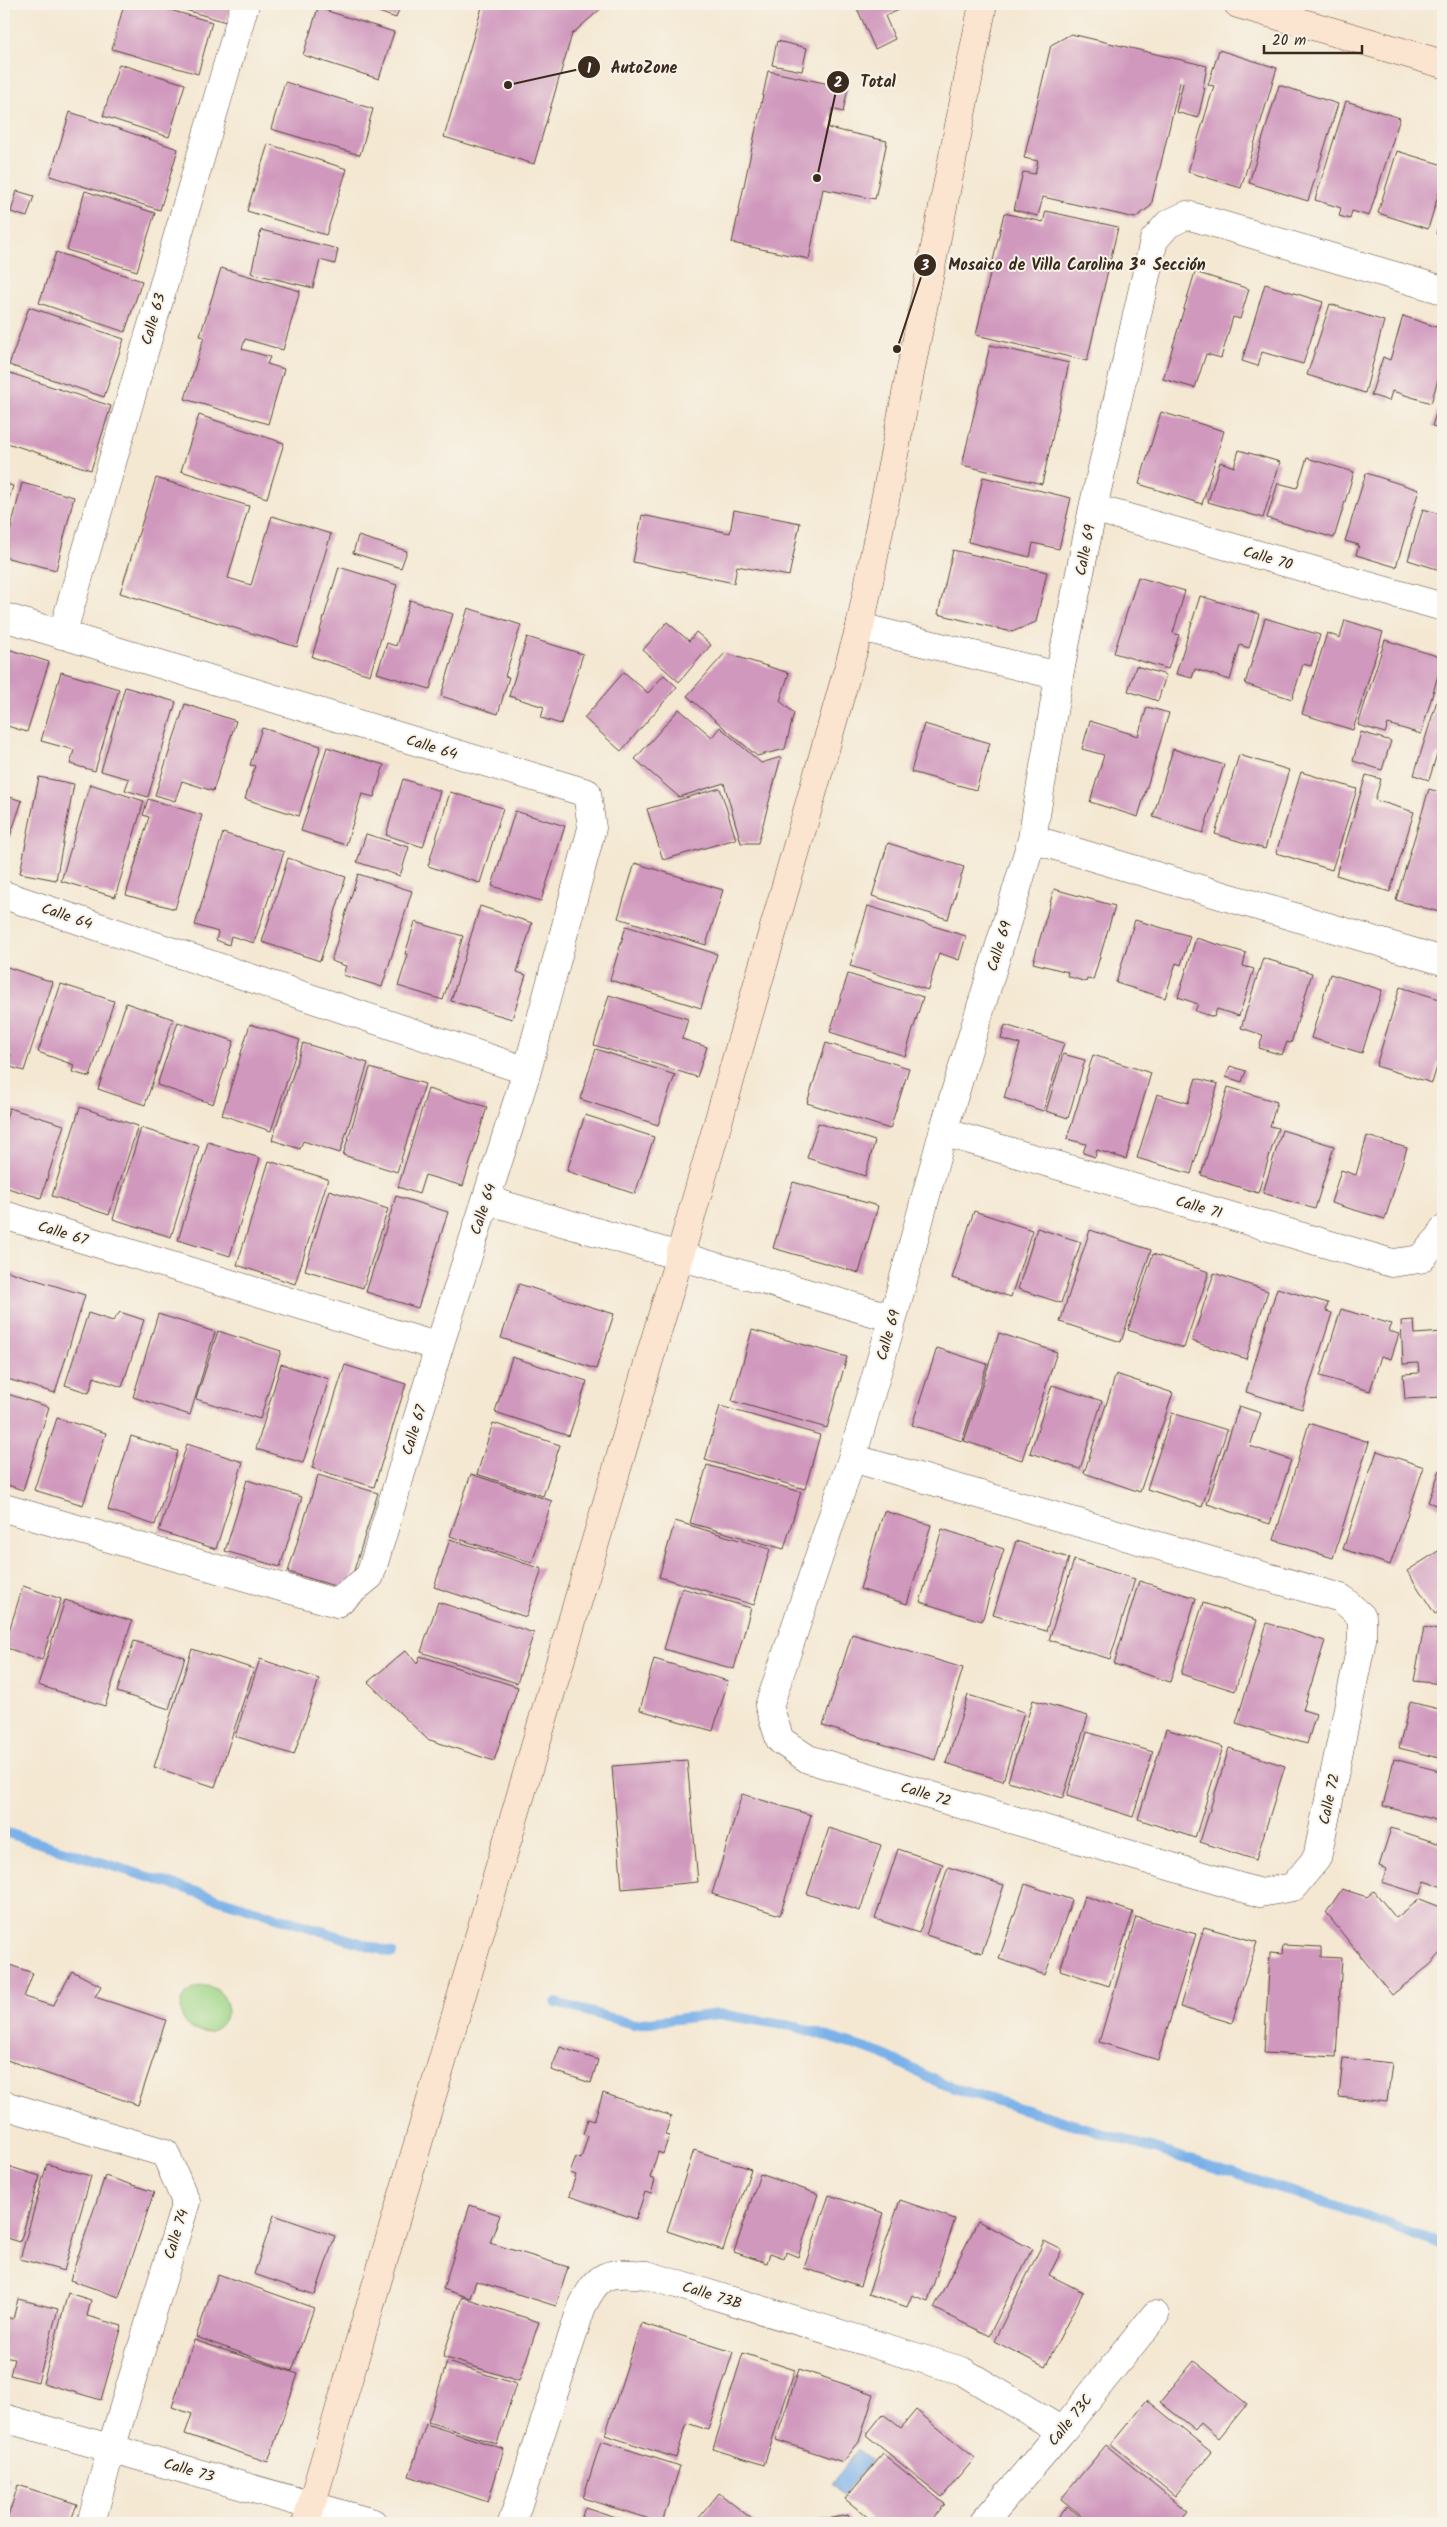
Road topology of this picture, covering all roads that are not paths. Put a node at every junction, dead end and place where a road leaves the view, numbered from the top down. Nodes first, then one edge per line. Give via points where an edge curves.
1 (245, 4) edge
2 (983, 4) edge
3 (1238, 4) edge
4 (1443, 64) edge
5 (1443, 290) edge
6 (1093, 508) junction
7 (1443, 607) edge
8 (4, 617) edge
9 (860, 628) junction
10 (62, 634) junction
11 (1059, 676) junction
12 (1032, 839) junction
13 (4, 895) edge
14 (1443, 960) edge
15 (527, 1070) junction
16 (943, 1132) junction
17 (486, 1200) junction
18 (4, 1216) edge
19 (1443, 1230) edge
20 (680, 1255) junction
21 (894, 1318) junction
22 (439, 1347) junction
23 (852, 1458) junction
24 (4, 1508) edge
25 (784, 1658) joint
26 (4, 2105) edge
27 (1155, 2315) dead end
28 (4, 2418) edge
29 (1062, 2431) junction
30 (111, 2448) junction
31 (308, 2514) edge
32 (91, 2523) edge
33 (373, 2523) edge
34 (512, 2523) edge
35 (983, 2523) edge

1 - 10 street, Calle 63
2 - 9 street
3 - 4 street
5 - 6 street, Calle 69 via 1187,215 1168,224 1154,240
6 - 7 street, Calle 70
6 - 11 street, Calle 69
8 - 10 street, Calle 64
9 - 11 street
9 - 20 street
10 - 15 street, Calle 64 via 587,793 592,828
11 - 12 street, Calle 69
12 - 14 street
12 - 16 street, Calle 69
13 - 15 street, Calle 64
15 - 17 street, Calle 64
16 - 19 street, Calle 71 via 1392,1263 1420,1259
16 - 21 street, Calle 69
17 - 20 street
17 - 22 street, Calle 64
18 - 22 street, Calle 67
20 - 21 street
20 - 31 street
21 - 23 street, Calle 69
22 - 24 street, Calle 67 via 370,1576 336,1603
23 - 25 street, Calle 69
23 - 25 street, Calle 72 via 1341,1598 1362,1617 1362,1640 1317,1858 1293,1887 1260,1893 808,1759 780,1740 769,1706
26 - 30 street, Calle 74 via 164,2153 186,2202
27 - 29 street, Calle 73C
28 - 30 street, Calle 73
29 - 34 street, Calle 73B via 962,2371 647,2275 610,2274 594,2285 581,2309
29 - 35 street, Calle 73C
30 - 31 street, Calle 73
30 - 32 street, Calle 74
31 - 33 street, Calle 73

